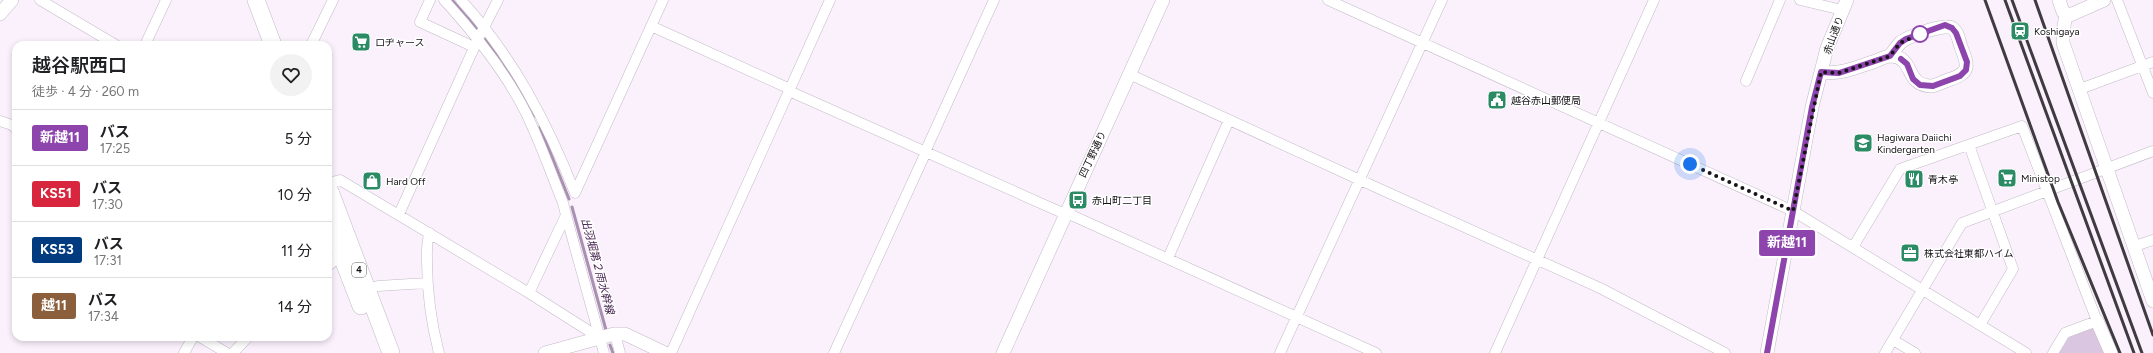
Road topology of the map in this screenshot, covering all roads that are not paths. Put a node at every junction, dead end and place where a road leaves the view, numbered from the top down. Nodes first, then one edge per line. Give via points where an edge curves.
1 (12, 0) edge
2 (40, 0) edge
3 (166, 0) edge
4 (244, 0) edge
5 (256, 0) edge
6 (333, 0) edge
7 (430, 0) edge
8 (444, 0) edge
9 (461, 0) edge
10 (498, 0) edge
11 (663, 0) edge
12 (830, 0) edge
13 (994, 0) edge
14 (1163, 0) edge
15 (1328, 0) edge
16 (1442, 0) edge
17 (1654, 0) edge
18 (1780, 0) edge
19 (1800, 0) edge
20 (2059, 0) edge
21 (2104, 0) edge
22 (2117, 0) edge
23 (1844, 5) edge
24 (0, 14) edge
25 (2066, 14) junction
26 (486, 26) junction
27 (651, 26) junction
28 (109, 41) edge
29 (147, 41) edge
30 (259, 41) edge
31 (272, 41) edge
32 (313, 41) edge
33 (1423, 42) junction
34 (476, 43) junction
35 (1890, 56) junction
36 (2153, 62) edge
37 (2143, 66) junction
38 (1821, 72) junction
39 (1130, 74) junction
40 (1746, 80) dead end
41 (790, 90) junction
42 (2080, 90) junction
43 (2153, 93) edge
44 (1229, 120) junction
45 (0, 121) edge
46 (1598, 122) junction
47 (12, 125) edge
48 (1969, 145) junction
49 (2153, 151) edge
50 (926, 152) junction
51 (2108, 169) junction
52 (1360, 180) junction
53 (332, 182) edge
54 (2046, 192) junction
55 (332, 197) edge
56 (1793, 211) junction
57 (1992, 211) junction
58 (399, 214) junction
59 (1065, 214) junction
60 (566, 215) junction
61 (332, 231) edge
62 (430, 234) junction
63 (2153, 240) edge
64 (2135, 246) junction
65 (1853, 247) junction
66 (341, 255) junction
67 (1168, 258) junction
68 (1537, 260) junction
69 (332, 263) edge
70 (427, 283) junction
71 (367, 289) junction
72 (1922, 289) junction
73 (529, 293) junction
74 (2153, 301) edge
75 (1297, 317) junction
76 (2097, 321) junction
77 (1980, 325) junction
78 (614, 334) junction
79 (600, 338) junction
80 (1893, 340) junction
81 (191, 341) edge
82 (207, 341) edge
83 (244, 341) edge
84 (1006, 352) edge
85 (184, 353) edge
86 (227, 353) edge
87 (233, 353) edge
88 (378, 353) edge
89 (391, 353) edge
90 (439, 353) edge
91 (545, 353) edge
92 (604, 353) edge
93 (620, 353) edge
94 (665, 353) edge
95 (671, 353) edge
96 (834, 353) edge
97 (1280, 353) edge
98 (1376, 353) edge
99 (1494, 353) edge
100 (1725, 353) edge
101 (1767, 353) edge
102 (1885, 353) edge
103 (1915, 353) edge
104 (2026, 353) edge
105 (2053, 353) edge
106 (2111, 353) edge

1 - 24 street
2 - 28 street
3 - 29 street
4 - 30 highway
5 - 31 highway
6 - 32 street
7 - 34 street via 420,22
8 - 34 street
9 - 26 street
10 - 26 street
11 - 27 street
12 - 41 street
13 - 50 street
14 - 39 street, 四丁野通り
15 - 33 street
16 - 33 street
17 - 46 street
18 - 40 street
19 - 23 street
20 - 25 street
21 - 25 street via 2076,13
22 - 37 street
23 - 38 street, 赤山通り
25 - 42 street via 2062,38
26 - 27 street via 534,101 575,193
26 - 34 street
27 - 41 street
33 - 46 street
33 - 52 street
34 - 58 street
34 - 60 street via 526,113
35 - 35 street via 1906,39 1945,25 1956,33 1967,62 1966,70 1960,76 1933,86 1920,85 1913,79 1907,64
35 - 38 street via 1839,73
36 - 37 street
37 - 42 street
37 - 43 street
38 - 56 street, 赤山通り
39 - 44 street
39 - 59 street, 四丁野通り
41 - 50 street
41 - 95 street
42 - 51 street
44 - 52 street
44 - 67 street
45 - 47 street
46 - 56 street
46 - 68 street
48 - 54 street via 2022,126
48 - 57 street
48 - 65 street via 1900,169
49 - 51 street
50 - 59 street
50 - 96 street
51 - 54 street
51 - 64 street
52 - 68 street
52 - 75 street
53 - 58 street via 340,180
54 - 57 street
54 - 76 street
55 - 71 highway, 4
56 - 65 street
56 - 101 street, 赤山通り
57 - 72 street via 1962,222
57 - 77 street via 2013,269
58 - 62 street
59 - 67 street
59 - 84 street, 四丁野通り
60 - 73 street
60 - 79 street
61 - 66 highway, 4
62 - 70 street via 427,240
62 - 73 street
63 - 64 street
64 - 74 street
65 - 72 street
66 - 69 street
66 - 88 highway, 4
67 - 75 street
68 - 99 street
68 - 100 street via 1600,288
70 - 71 street
70 - 90 street via 430,317
71 - 89 highway, 4
72 - 77 street
72 - 80 street
73 - 79 street
75 - 97 street
75 - 98 street
76 - 105 street via 2065,333
76 - 106 street
77 - 104 street
78 - 79 street
78 - 93 street
78 - 94 street via 625,334
79 - 91 street
79 - 92 street
80 - 102 street
80 - 103 street
81 - 85 street
82 - 86 street
83 - 87 street

